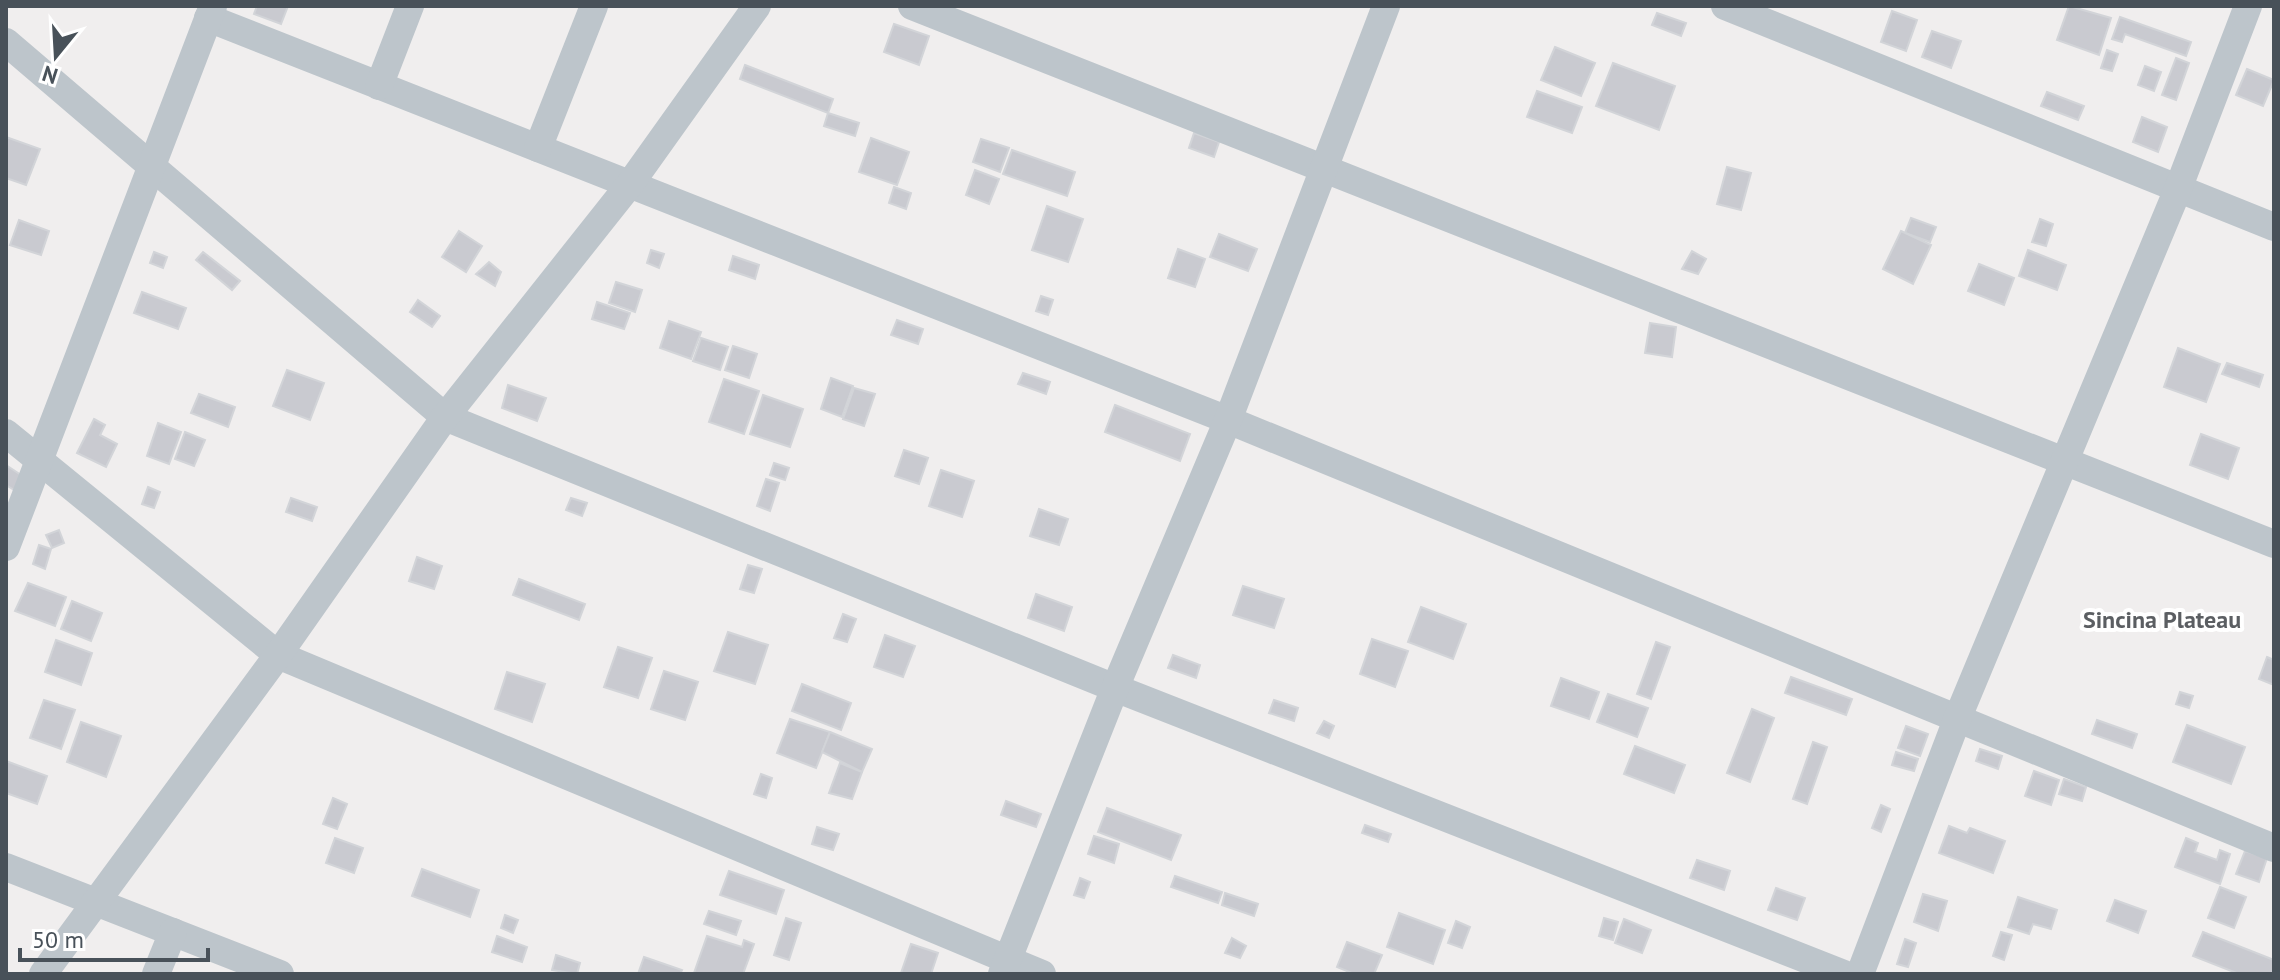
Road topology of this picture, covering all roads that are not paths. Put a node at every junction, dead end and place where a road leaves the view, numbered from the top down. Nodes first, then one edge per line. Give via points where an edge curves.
1 (410, 6) edge
2 (594, 6) edge
3 (757, 6) edge
4 (912, 6) edge
5 (1386, 6) edge
6 (1725, 6) edge
7 (2248, 6) edge
8 (210, 12) edge
9 (6, 42) edge
10 (379, 86) junction
11 (538, 148) junction
12 (151, 166) junction
13 (1322, 168) junction
14 (630, 184) junction
15 (2178, 189) junction
16 (2274, 227) edge
17 (445, 417) junction
18 (1228, 420) junction
19 (6, 433) edge
20 (40, 458) junction
21 (2065, 461) junction
22 (2274, 544) edge
23 (6, 547) edge
24 (278, 655) junction
25 (1115, 688) junction
26 (1958, 717) junction
27 (2274, 848) edge
28 (6, 867) edge
29 (98, 903) junction
30 (173, 932) junction
31 (1005, 967) edge
32 (43, 974) edge
33 (156, 974) edge
34 (280, 974) edge
35 (1042, 974) edge
36 (1844, 974) edge
37 (1860, 974) edge

1 - 10 street
2 - 11 street
3 - 14 street
4 - 13 street
5 - 13 street
6 - 15 street
7 - 15 street
8 - 10 street
8 - 12 street
9 - 12 street
10 - 11 street
11 - 14 street
12 - 17 street
12 - 20 street
13 - 18 street
13 - 21 street
14 - 17 street
14 - 18 street
15 - 16 street
15 - 21 street
17 - 24 street
17 - 25 street
18 - 25 street
18 - 26 street
19 - 20 street
20 - 23 street
20 - 24 street
21 - 22 street
21 - 26 street
24 - 29 street
24 - 31 street
25 - 31 street
25 - 36 street
26 - 27 street
26 - 37 street
28 - 29 street
29 - 30 street
29 - 32 street
30 - 33 street
30 - 34 street
31 - 35 street

